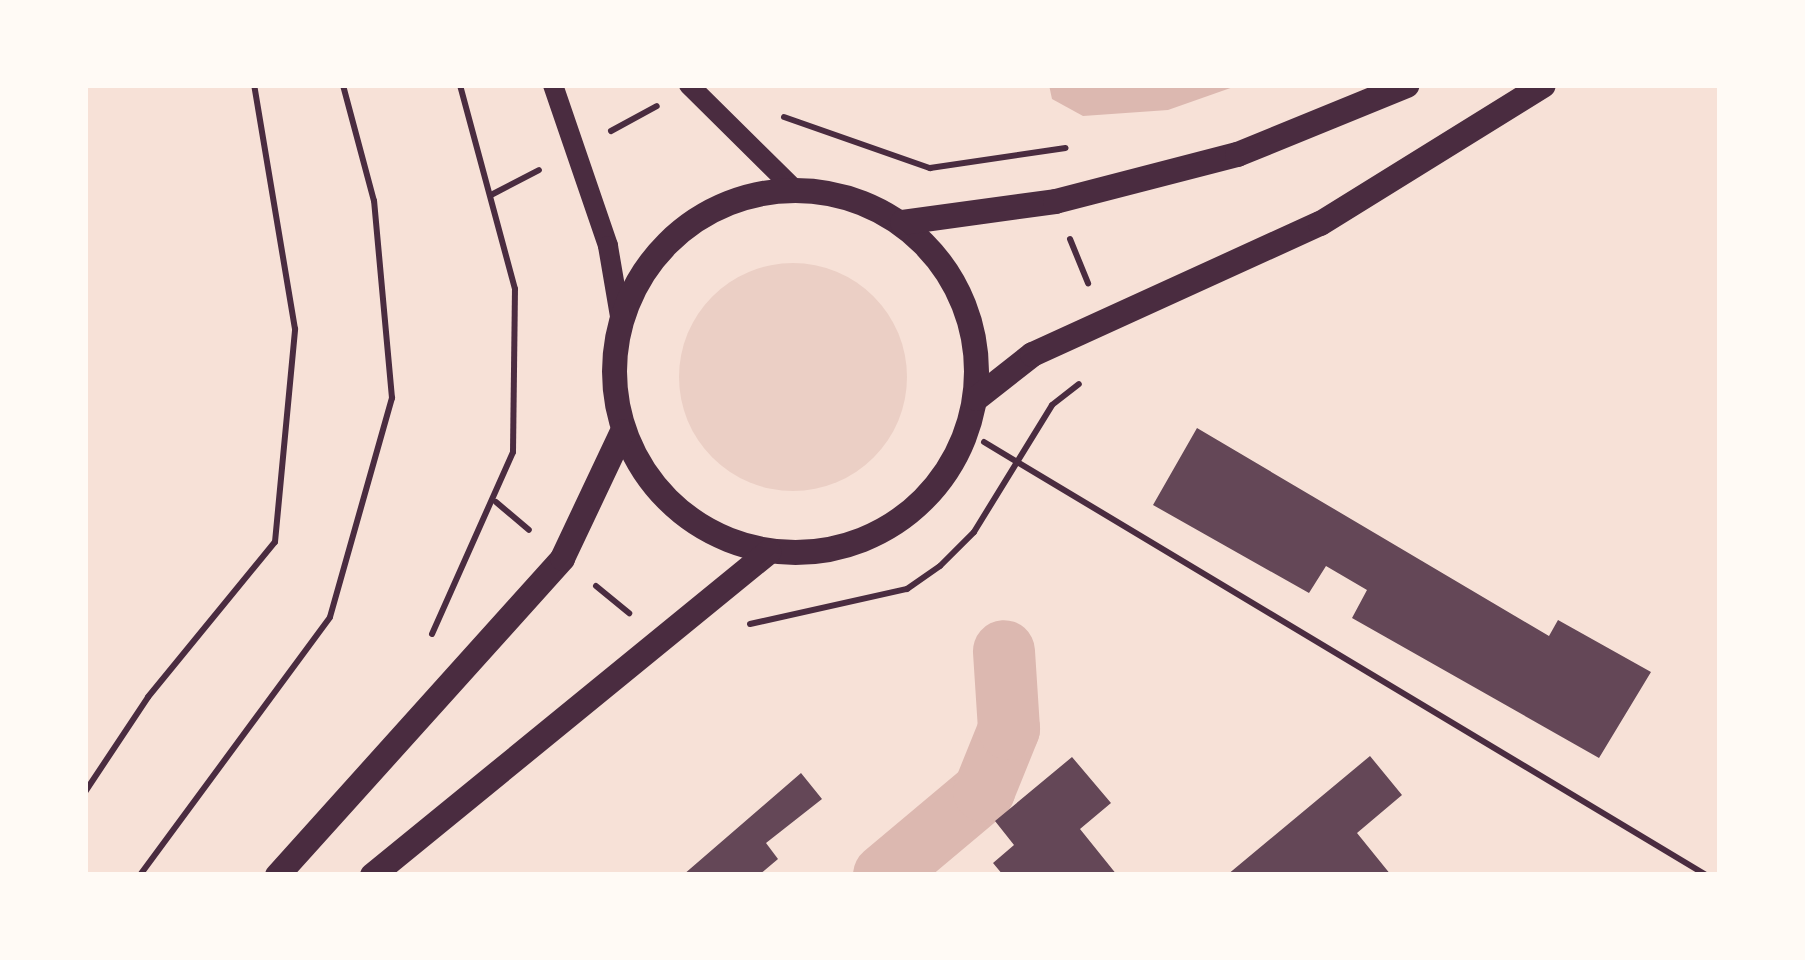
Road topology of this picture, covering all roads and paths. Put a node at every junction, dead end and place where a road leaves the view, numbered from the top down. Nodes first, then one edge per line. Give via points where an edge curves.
1 (254, 85) edge
2 (343, 85) edge
3 (460, 85) edge
4 (553, 85) edge
5 (689, 85) edge
6 (1406, 85) edge
7 (1542, 85) edge
8 (778, 112) dead end
9 (793, 188) junction
10 (1056, 202) junction
11 (902, 222) junction
12 (620, 316) junction
13 (1103, 322) junction
14 (1093, 376) dead end
15 (976, 398) junction
16 (966, 430) junction
17 (622, 431) junction
18 (1018, 462) junction
19 (496, 502) dead end
20 (769, 551) junction
21 (732, 636) dead end
22 (85, 792) edge
23 (140, 875) edge
24 (277, 875) edge
25 (372, 875) edge
26 (1706, 875) edge

1 - 22 path via 295,330 275,542 148,697
2 - 23 path via 374,201 392,398 330,617
3 - 19 path via 515,289 513,452
4 - 12 main road via 608,246
5 - 9 main road
6 - 10 main road via 1309,132
7 - 13 main road via 1320,223
8 - 10 path via 930,168 1036,154
9 - 11 main road via 832,191
9 - 12 main road via 737,197 686,224 646,264
10 - 11 main road
10 - 13 path
11 - 15 main road via 948,271 974,332
12 - 17 main road via 612,374
13 - 15 main road via 1032,354
14 - 18 path via 1052,405
15 - 16 main road
16 - 18 path
16 - 20 main road via 926,498 880,532 826,550
17 - 20 main road via 679,512
17 - 24 main road via 562,558
18 - 21 path via 974,532 907,589
18 - 26 path
20 - 25 main road

